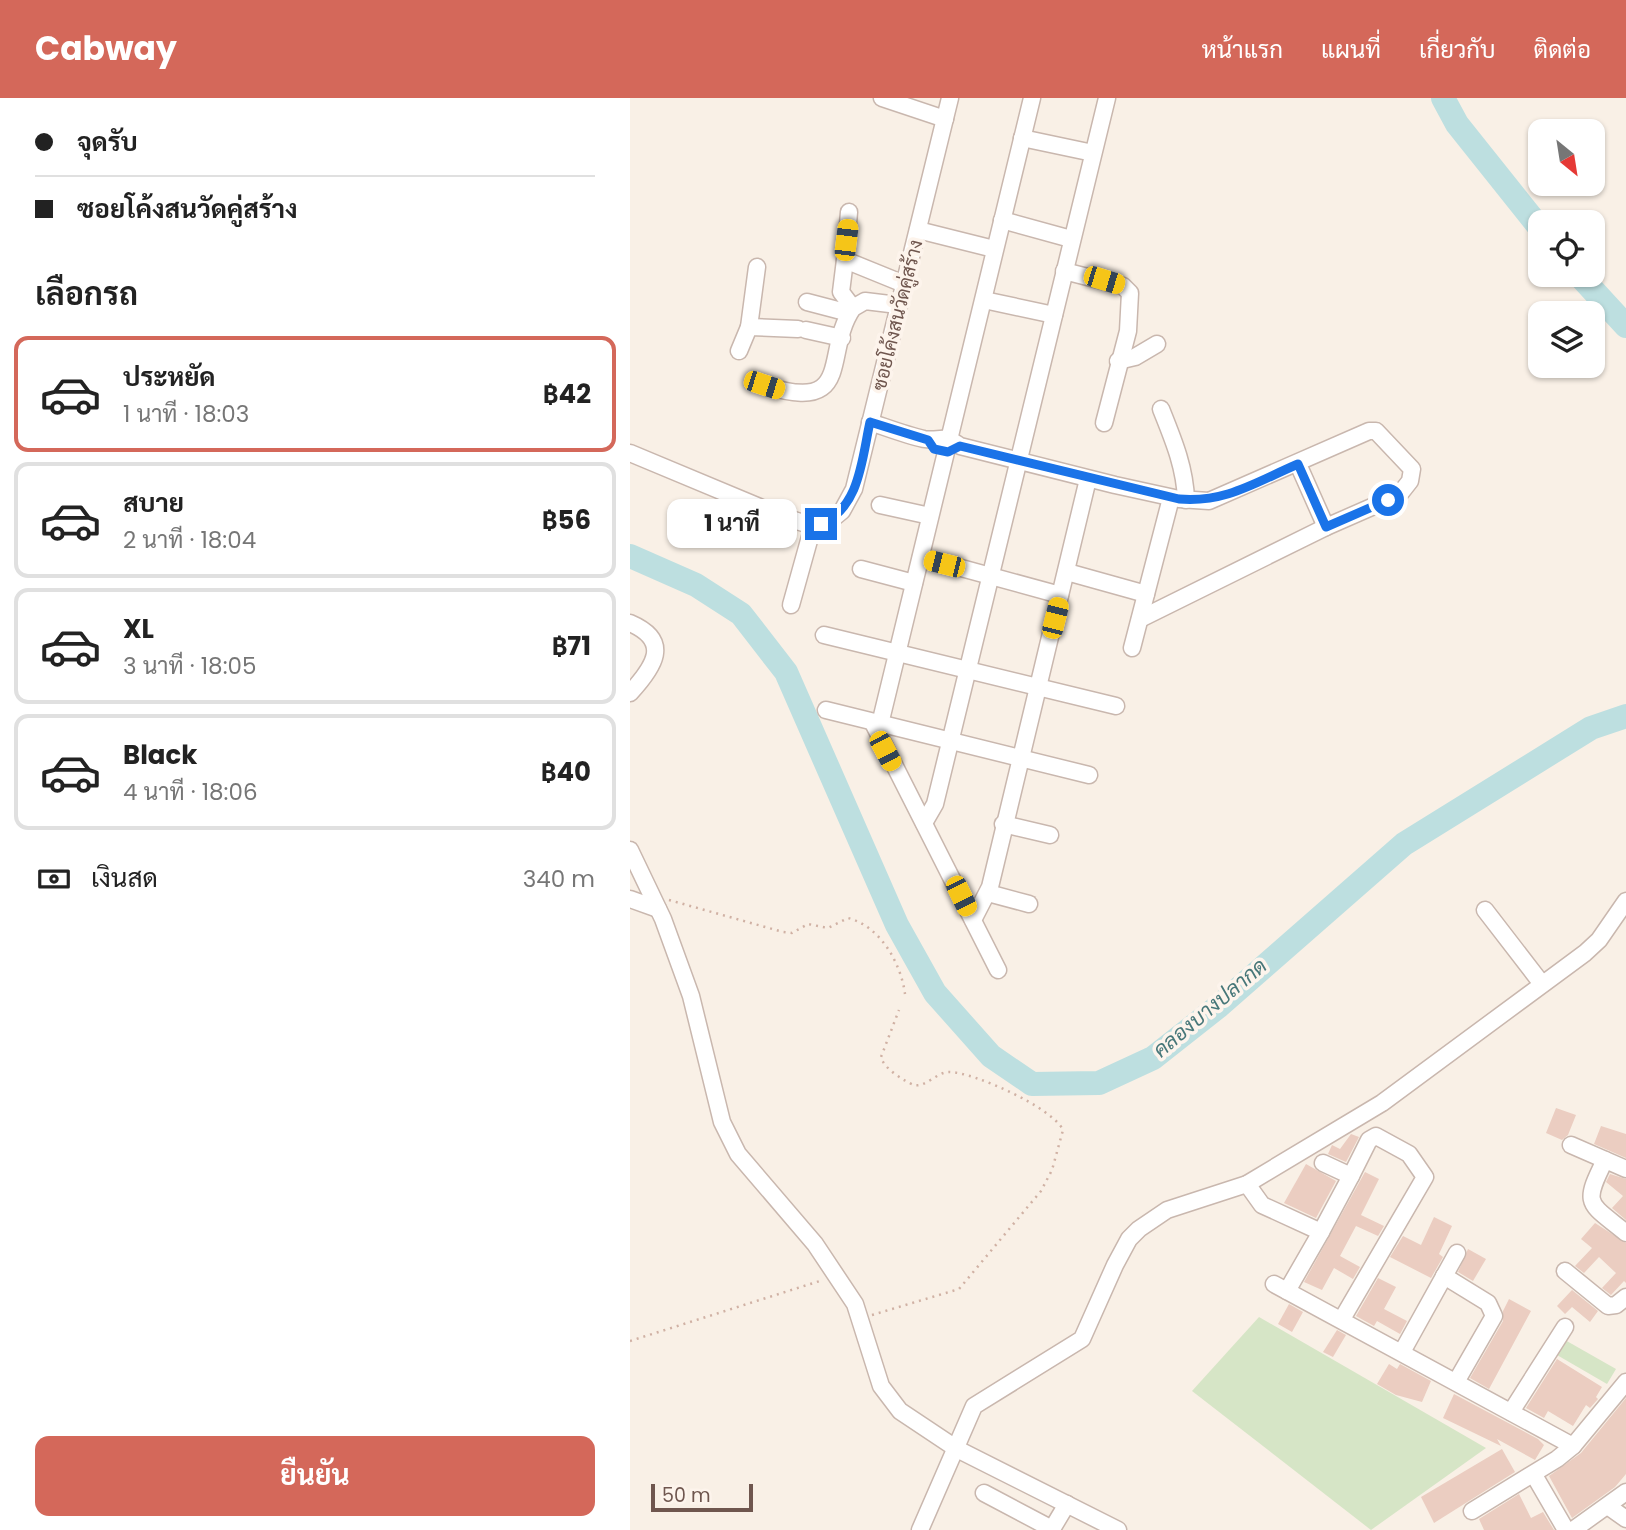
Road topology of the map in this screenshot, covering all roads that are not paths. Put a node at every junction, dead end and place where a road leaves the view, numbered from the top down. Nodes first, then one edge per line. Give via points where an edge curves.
1 (881, 98) edge
2 (950, 98) edge
3 (1032, 98) edge
4 (1107, 98) edge
5 (945, 119) junction
6 (1022, 138) junction
7 (1093, 153) junction
8 (849, 212) dead end
9 (1002, 220) junction
10 (918, 230) junction
11 (1071, 239) junction
12 (994, 249) junction
13 (845, 260) junction
14 (757, 267) dead end
15 (1064, 271) junction
16 (904, 284) junction
17 (984, 300) junction
18 (807, 302) dead end
19 (898, 305) junction
20 (851, 311) junction
21 (1054, 315) junction
22 (749, 327) junction
23 (842, 338) junction
24 (1157, 344) dead end
25 (739, 351) dead end
26 (1118, 361) junction
27 (764, 385) dead end
28 (1161, 409) dead end
29 (870, 422) junction
30 (1104, 423) dead end
31 (953, 446) junction
32 (630, 453) edge
33 (1019, 462) junction
34 (1298, 464) junction
35 (1088, 479) junction
36 (1179, 499) junction
37 (880, 505) dead end
38 (930, 516) junction
39 (813, 526) junction
40 (1326, 527) junction
41 (920, 557) junction
42 (861, 569) dead end
43 (1067, 572) junction
44 (992, 576) junction
45 (914, 583) junction
46 (1146, 594) junction
47 (1060, 595) junction
48 (791, 605) dead end
49 (1140, 619) junction
50 (630, 623) edge
51 (824, 635) dead end
52 (1132, 648) dead end
53 (898, 653) junction
54 (969, 670) junction
55 (1039, 685) junction
56 (630, 693) edge
57 (1116, 706) dead end
58 (825, 710) dead end
59 (876, 724) junction
60 (951, 740) junction
61 (1020, 757) junction
62 (1089, 775) dead end
63 (925, 823) junction
64 (1003, 824) junction
65 (1050, 835) dead end
66 (630, 850) edge
67 (988, 893) junction
68 (630, 899) edge
69 (1626, 901) edge
70 (655, 902) junction
71 (1029, 904) dead end
72 (1485, 910) dead end
73 (973, 920) junction
74 (998, 970) dead end
75 (1542, 984) junction
76 (1571, 1145) dead end
77 (1605, 1160) junction
78 (1323, 1163) dead end
79 (1626, 1169) edge
80 (1351, 1176) junction
81 (1247, 1184) junction
82 (1321, 1232) junction
83 (1626, 1233) edge
84 (1457, 1253) dead end
85 (1565, 1271) dead end
86 (1444, 1276) junction
87 (1626, 1297) edge
88 (1342, 1320) junction
89 (1565, 1326) dead end
90 (1402, 1352) junction
91 (1456, 1382) junction
92 (1626, 1382) edge
93 (1511, 1412) junction
94 (1573, 1446) junction
95 (957, 1449) junction
96 (1534, 1475) junction
97 (1626, 1492) edge
98 (984, 1493) dead end
99 (1067, 1504) junction
100 (1609, 1507) junction
101 (1472, 1511) dead end
102 (1626, 1519) edge
103 (920, 1530) edge
104 (1118, 1530) edge
105 (1566, 1530) edge
106 (1573, 1530) edge

1 - 5 street
2 - 5 street, ซอยโค้งสนวัดคู่สร้าง
3 - 6 street
4 - 7 street
5 - 10 street, ซอยโค้งสนวัดคู่สร้าง
6 - 7 street
6 - 9 street
7 - 11 street
8 - 13 street
9 - 11 street
9 - 12 street
10 - 12 street
10 - 16 street, ซอยโค้งสนวัดคู่สร้าง
11 - 15 street
12 - 17 street
13 - 16 street
13 - 20 street via 841,292
14 - 22 street
15 - 21 street
15 - 26 street via 1124,286 1130,293 1128,331
16 - 19 street, ซอยโค้งสนวัดคู่สร้าง
17 - 21 street
17 - 31 street
18 - 20 street
19 - 20 street via 865,302
19 - 29 street, ซอยโค้งสนวัดคู่สร้าง
20 - 23 street
21 - 33 street
22 - 23 street
22 - 25 street
23 - 27 street via 832,374 815,390 799,396
24 - 26 street
26 - 30 street
28 - 36 street via 1186,479
29 - 31 street via 928,440 934,449
29 - 39 street, ซอยโค้งสนวัดคู่สร้าง via 850,500 831,520
31 - 33 street
31 - 38 street
32 - 39 street
33 - 35 street
33 - 44 street
34 - 36 street via 1209,501
34 - 40 street
34 - 40 street via 1376,431 1412,469 1410,481 1399,495
35 - 36 street
35 - 43 street
36 - 46 street
37 - 38 street
38 - 41 street
39 - 48 street
40 - 49 street
41 - 44 street
41 - 45 street
42 - 45 street
43 - 46 street
43 - 47 street
44 - 47 street
44 - 54 street
45 - 53 street
46 - 49 street
47 - 55 street
49 - 52 street
50 - 56 street via 644,629 657,649 652,664
51 - 53 street
53 - 54 street
53 - 59 street
54 - 55 street
54 - 60 street
55 - 57 street
55 - 61 street
58 - 59 street
59 - 60 street
59 - 63 street
60 - 61 street
60 - 63 street via 935,804
61 - 62 street
61 - 64 street
63 - 73 street
64 - 65 street
64 - 67 street
66 - 70 street
67 - 71 street
67 - 73 street
68 - 70 street
69 - 75 street via 1599,940
70 - 95 street via 691,996 722,1122 737,1154 815,1244 855,1304 881,1386 900,1411
72 - 75 street
73 - 74 street
75 - 81 street via 1382,1103
76 - 77 street
77 - 79 street
77 - 83 street via 1590,1199
78 - 80 street
80 - 82 street
80 - 88 street via 1369,1140 1376,1136 1409,1154 1424,1177
81 - 82 street via 1262,1205
81 - 95 street via 1167,1210 1139,1229 1115,1265 1082,1339 986,1395 974,1406
82 - 88 street via 1280,1288
84 - 86 street
85 - 87 street via 1608,1306
86 - 90 street
86 - 91 street via 1488,1303 1494,1317
88 - 90 street
89 - 93 street
90 - 91 street
91 - 93 street
92 - 94 street
93 - 94 street
94 - 96 street
95 - 99 street
95 - 103 street
96 - 101 street
96 - 105 street
97 - 100 street
98 - 99 street via 1052,1529
99 - 104 street
100 - 102 street
100 - 106 street

